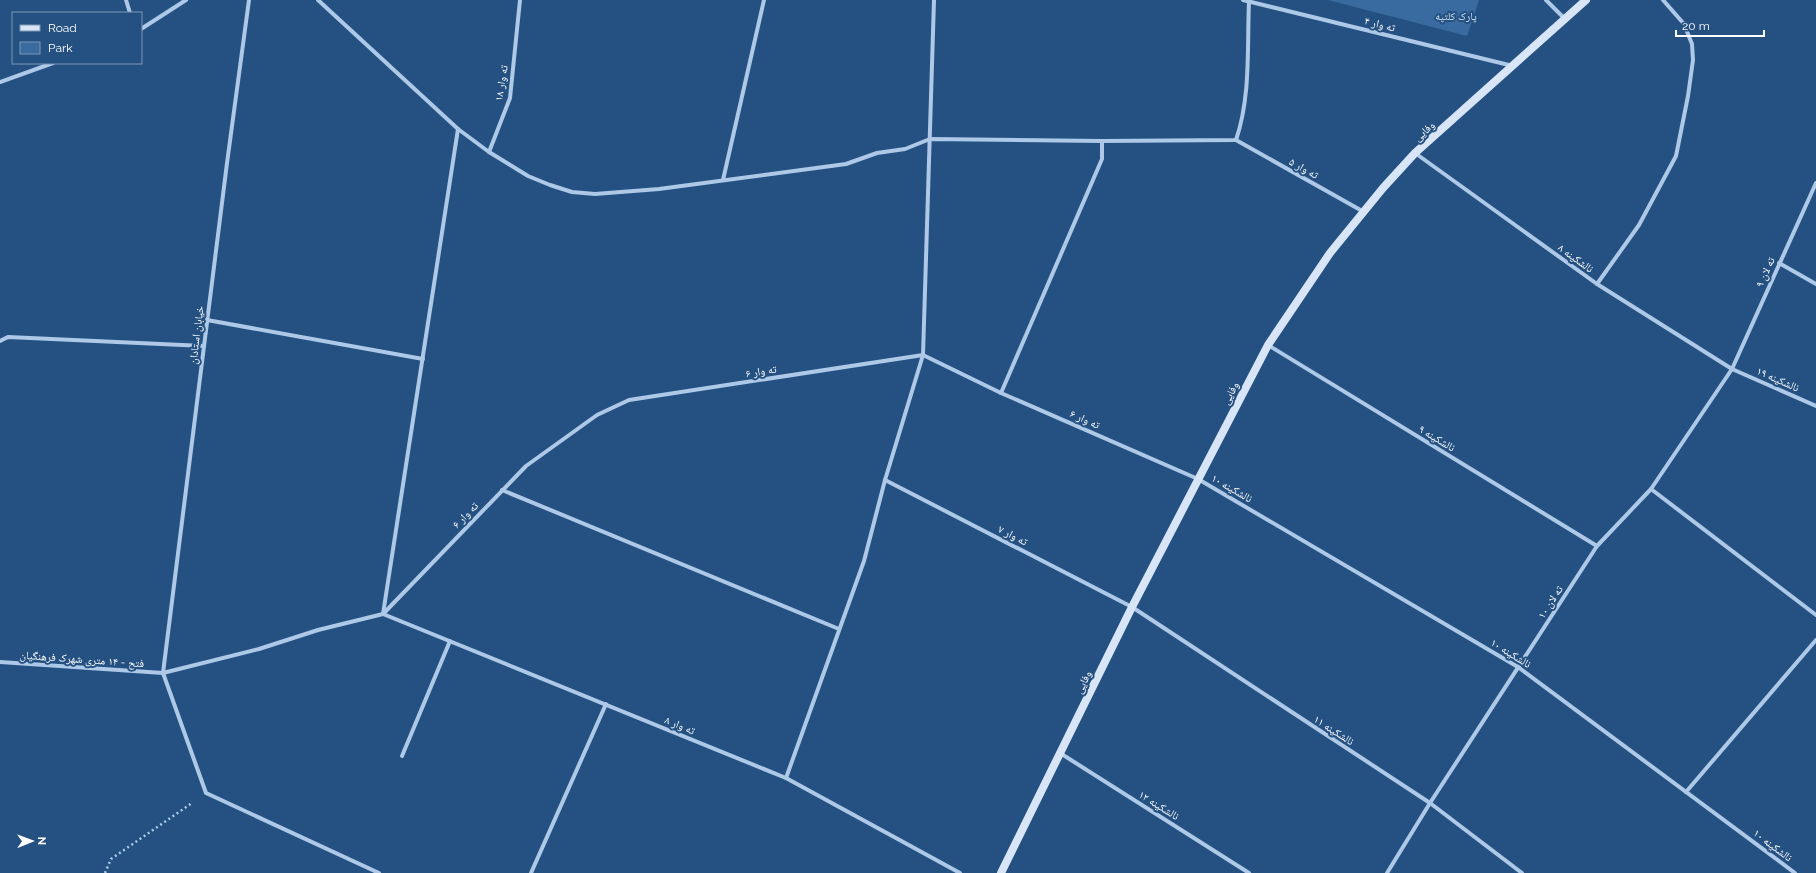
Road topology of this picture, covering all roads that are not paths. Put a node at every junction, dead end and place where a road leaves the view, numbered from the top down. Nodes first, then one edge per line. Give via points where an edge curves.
1 (126, 0) edge
2 (186, 0) edge
3 (249, 0) edge
4 (318, 0) edge
5 (520, 0) edge
6 (764, 0) edge
7 (934, 0) edge
8 (1243, 0) edge
9 (1546, 0) edge
10 (1586, 0) edge
11 (1663, 0) edge
12 (1249, 1) junction
13 (130, 12) edge
14 (1565, 19) junction
15 (142, 28) edge
16 (50, 64) edge
17 (1513, 66) junction
18 (0, 82) edge
19 (458, 129) junction
20 (930, 139) junction
21 (1236, 140) junction
22 (1102, 141) junction
23 (488, 152) junction
24 (1415, 153) junction
25 (723, 180) junction
26 (1816, 183) edge
27 (1364, 212) junction
28 (1779, 263) junction
29 (1597, 284) junction
30 (1816, 284) edge
31 (207, 320) junction
32 (0, 341) edge
33 (1268, 345) junction
34 (204, 346) junction
35 (923, 355) junction
36 (423, 359) junction
37 (1732, 369) junction
38 (1001, 393) junction
39 (1816, 406) edge
40 (1198, 479) junction
41 (885, 480) junction
42 (1651, 489) junction
43 (502, 490) junction
44 (1597, 546) junction
45 (1132, 607) junction
46 (383, 614) junction
47 (1816, 615) edge
48 (839, 629) junction
49 (1816, 640) edge
50 (450, 641) junction
51 (0, 662) edge
52 (1518, 667) junction
53 (163, 673) junction
54 (606, 704) junction
55 (1060, 753) junction
56 (402, 756) dead end
57 (786, 778) junction
58 (1686, 792) junction
59 (1430, 803) junction
60 (378, 873) edge
61 (531, 873) edge
62 (960, 873) edge
63 (1001, 873) edge
64 (1249, 873) edge
65 (1387, 873) edge
66 (1522, 873) edge
67 (1795, 873) edge

1 - 13 street
2 - 15 street
3 - 31 street, خیابان استادان
4 - 19 street
5 - 23 street, ته وار ۱۸ via 510,98
6 - 25 street
7 - 20 street
8 - 12 street, ته وار ۴
9 - 14 street
10 - 14 street, وفایی
11 - 29 street via 1684,24 1692,44 1693,60 1688,96 1676,156 1639,225
12 - 17 street, ته وار ۴
12 - 21 street via 1245,100 1243,120
14 - 17 street, وفایی
16 - 18 street
17 - 24 street, وفایی
19 - 23 street
19 - 36 street
20 - 22 street
20 - 25 street via 905,149 877,154 846,164
20 - 35 street
21 - 22 street
21 - 27 street, ته وار ۵
22 - 38 street via 1102,159
23 - 25 street via 528,176 572,192 595,194 659,189
24 - 27 street, وفایی
24 - 29 street, نالشکینه ۸
26 - 28 street, ته لان ۹
27 - 33 street, وفایی via 1330,254
28 - 30 street
28 - 37 street, ته لان ۹
29 - 37 street, نالشکینه ۸
31 - 34 street, خیابان استادان
31 - 36 street
32 - 34 street via 8,337
33 - 40 street, وفایی
33 - 44 street, نالشکینه ۹
34 - 53 street, خیابان استادان
35 - 38 street, ته وار ۶
35 - 41 street
35 - 43 street, ته وار ۶ via 629,400 597,414 568,434 526,466
36 - 46 street
37 - 39 street, نالشکینه ۱۹
37 - 42 street, ته لان ۹
38 - 40 street, ته وار ۶
40 - 45 street, وفایی
40 - 52 street, نالشکینه ۱۰
41 - 45 street, ته وار ۷
41 - 48 street via 864,561
42 - 44 street, ته لان ۱۰
42 - 47 street
43 - 46 street, ته وار ۶
43 - 48 street
44 - 52 street, ته لان ۱۰
45 - 55 street, وفایی
45 - 59 street, نالشکینه ۱۱
46 - 50 street, ته وار ۸
46 - 53 street, فتح - ۱۴ متری شهرک فرهنگیان
48 - 57 street
49 - 58 street
50 - 54 street, ته وار ۸
50 - 56 street
51 - 53 street, فتح - ۱۴ متری شهرک فرهنگیان
52 - 58 street, نالشکینه ۱۰
52 - 59 street, ته لان ۱۰
53 - 60 street via 206,793
54 - 57 street, ته وار ۸
54 - 61 street
55 - 63 street, وفایی
55 - 64 street, نالشکینه ۱۲
57 - 62 street, ته وار ۸
58 - 67 street, نالشکینه ۱۰
59 - 65 street, ته لان ۱۰
59 - 66 street, نالشکینه ۱۱

